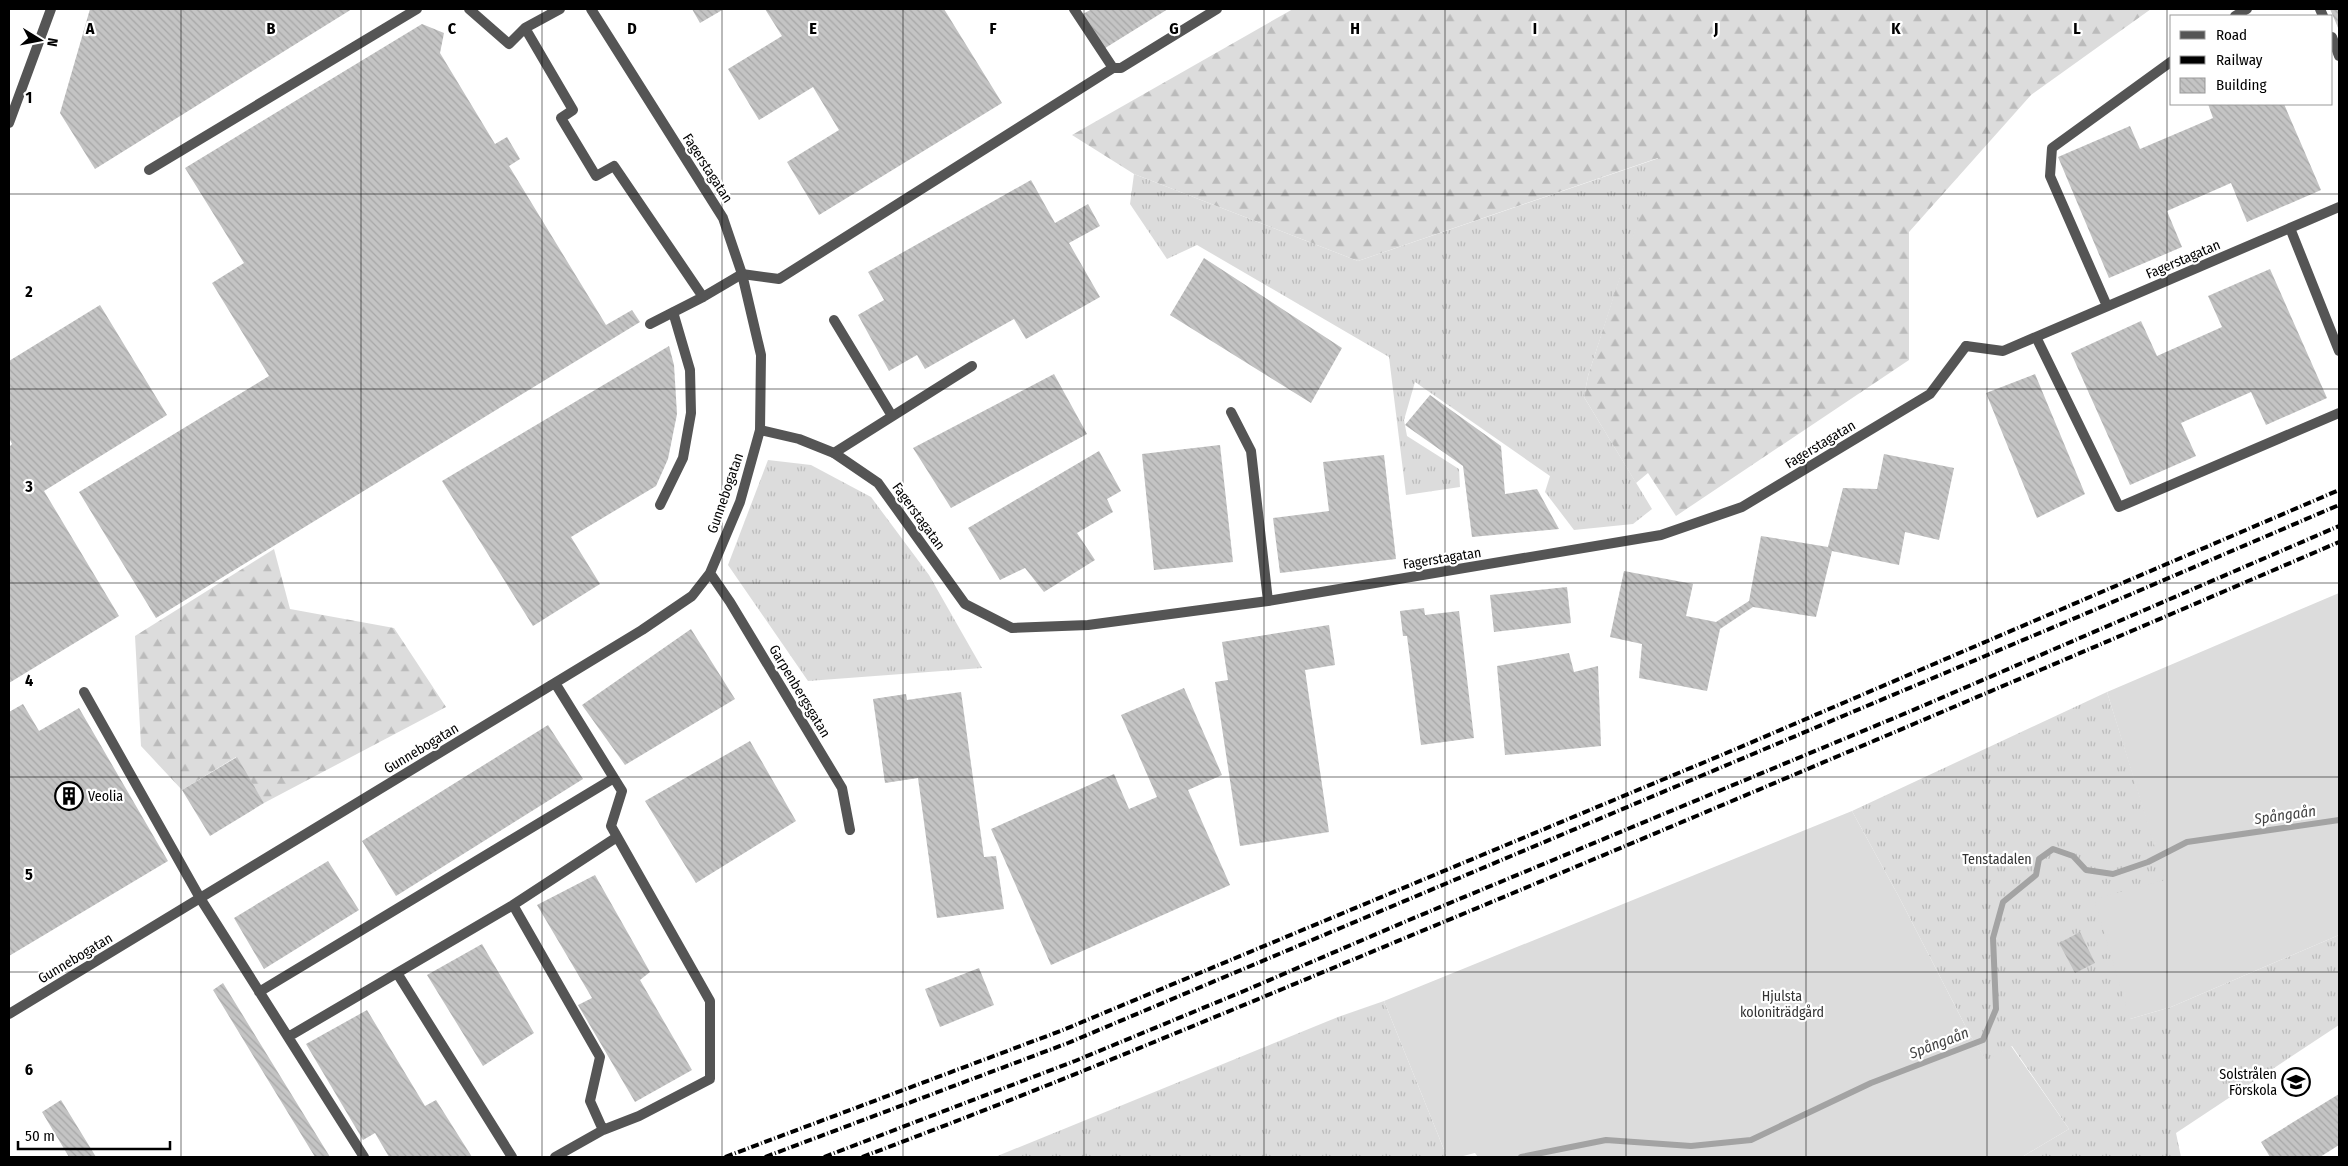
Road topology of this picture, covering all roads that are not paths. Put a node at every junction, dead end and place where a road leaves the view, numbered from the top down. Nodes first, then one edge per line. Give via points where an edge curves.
1 (51, 9) edge
2 (417, 9) edge
3 (469, 9) edge
4 (560, 9) edge
5 (590, 9) edge
6 (1074, 9) edge
7 (1217, 9) edge
8 (525, 28) junction
9 (2333, 40) edge
10 (2339, 56) edge
11 (2170, 62) edge
12 (1113, 68) junction
13 (9, 123) edge
14 (149, 170) dead end
15 (2339, 207) edge
16 (2290, 228) junction
17 (742, 274) junction
18 (703, 297) junction
19 (2107, 306) junction
20 (673, 312) junction
21 (834, 320) dead end
22 (650, 324) dead end
23 (2036, 337) junction
24 (2339, 351) edge
25 (972, 366) dead end
26 (1231, 412) dead end
27 (2339, 413) edge
28 (892, 416) junction
29 (760, 430) junction
30 (834, 453) junction
31 (660, 505) dead end
32 (710, 573) junction
33 (1268, 600) junction
34 (555, 683) junction
35 (84, 692) dead end
36 (614, 778) junction
37 (850, 830) dead end
38 (617, 837) junction
39 (200, 898) junction
40 (513, 905) junction
41 (397, 973) junction
42 (260, 992) junction
43 (9, 1014) edge
44 (288, 1037) junction
45 (603, 1130) junction
46 (364, 1157) edge
47 (512, 1157) edge
48 (555, 1157) edge

1 - 13 street
2 - 14 street
3 - 8 street via 509,44
4 - 8 street
5 - 17 street, Fagerstagatan via 723,218
6 - 12 street
7 - 12 street via 1121,68
8 - 18 street via 573,110 561,118 596,176 614,166
9 - 10 street
11 - 19 street via 2052,148 2050,176
12 - 17 street via 779,279
15 - 16 street, Fagerstagatan
16 - 19 street, Fagerstagatan
16 - 24 street
17 - 18 street
17 - 29 street, Fagerstagatan via 762,355
18 - 20 street
19 - 23 street, Fagerstagatan
20 - 22 street
20 - 31 street via 690,370 691,413 683,458
21 - 28 street
23 - 27 street via 2119,507
23 - 33 street, Fagerstagatan via 2003,351 1966,346 1930,394 1742,507 1661,536
25 - 28 street
26 - 33 street via 1251,451
28 - 30 street
29 - 30 street, Fagerstagatan via 799,439
29 - 32 street, Gunnebogatan via 740,502
30 - 33 street, Fagerstagatan via 878,482 966,604 1012,628 1088,625
32 - 34 street, Gunnebogatan via 692,596
32 - 37 street, Garpenbergsgatan via 842,788
34 - 36 street
34 - 39 street, Gunnebogatan
35 - 39 street
36 - 38 street via 622,790 611,826
36 - 42 street
38 - 40 street
38 - 45 street via 710,1001 710,1079 640,1116
39 - 42 street
39 - 43 street, Gunnebogatan
40 - 41 street
40 - 45 street via 600,1057 590,1101
41 - 44 street
41 - 47 street
42 - 44 street
44 - 46 street
45 - 48 street

